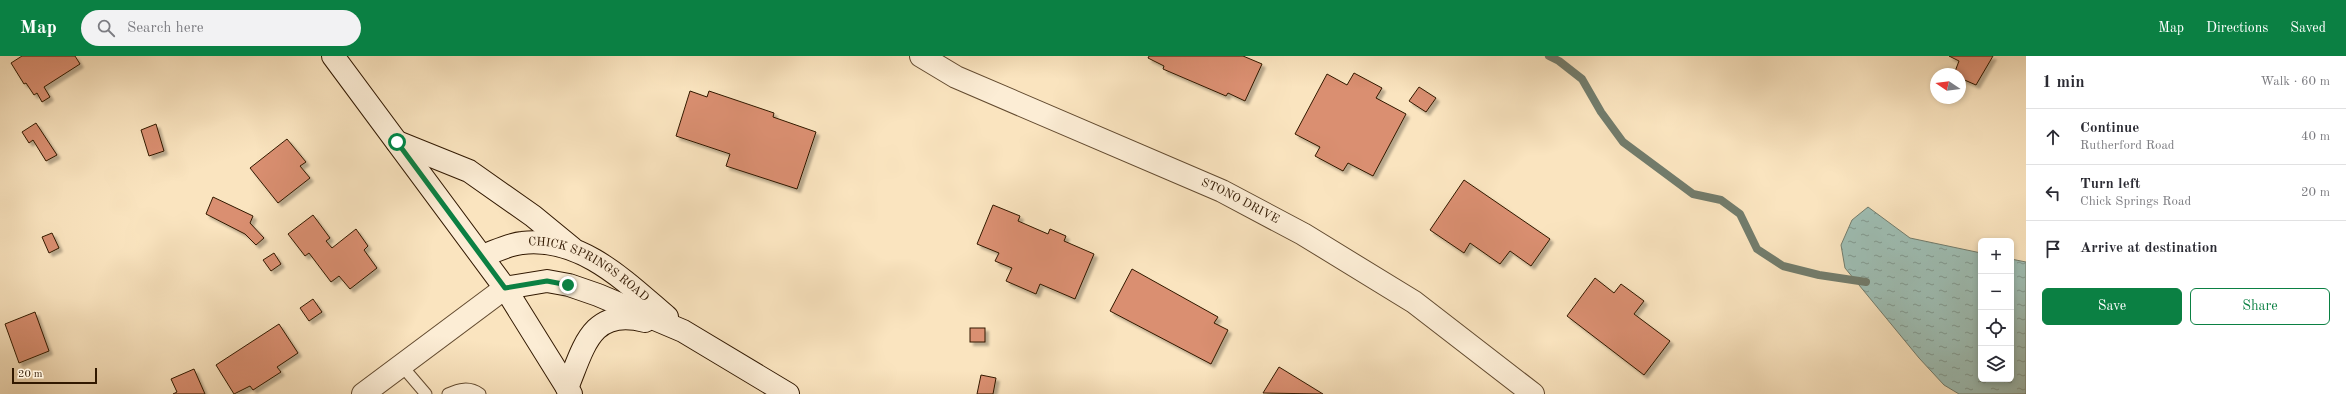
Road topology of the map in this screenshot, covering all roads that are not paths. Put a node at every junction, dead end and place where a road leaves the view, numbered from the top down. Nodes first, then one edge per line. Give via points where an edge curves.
1 (333, 56) edge
2 (921, 56) edge
3 (397, 142) junction
4 (574, 250) junction
5 (482, 256) junction
6 (505, 288) junction
7 (683, 331) junction
8 (402, 366) junction
9 (569, 391) edge
10 (477, 392) edge
11 (363, 394) edge
12 (426, 394) edge
13 (448, 394) edge
14 (788, 394) edge
15 (1533, 394) edge

1 - 3 street
2 - 15 street, STONO DRIVE via 956,77 1222,191 1303,234 1414,302
3 - 4 street via 469,171 533,216
3 - 5 street
4 - 5 street, CHICK SPRINGS ROAD via 537,242 520,243
4 - 7 street, CHICK SPRINGS ROAD via 608,267
5 - 6 street
6 - 7 street, CHICK SPRINGS ROAD via 547,281 568,285
6 - 8 street
6 - 9 street
7 - 9 street via 628,316 603,323 588,337
7 - 14 street, CHICK SPRINGS ROAD
8 - 11 street
8 - 12 lane
10 - 13 lane via 460,389

